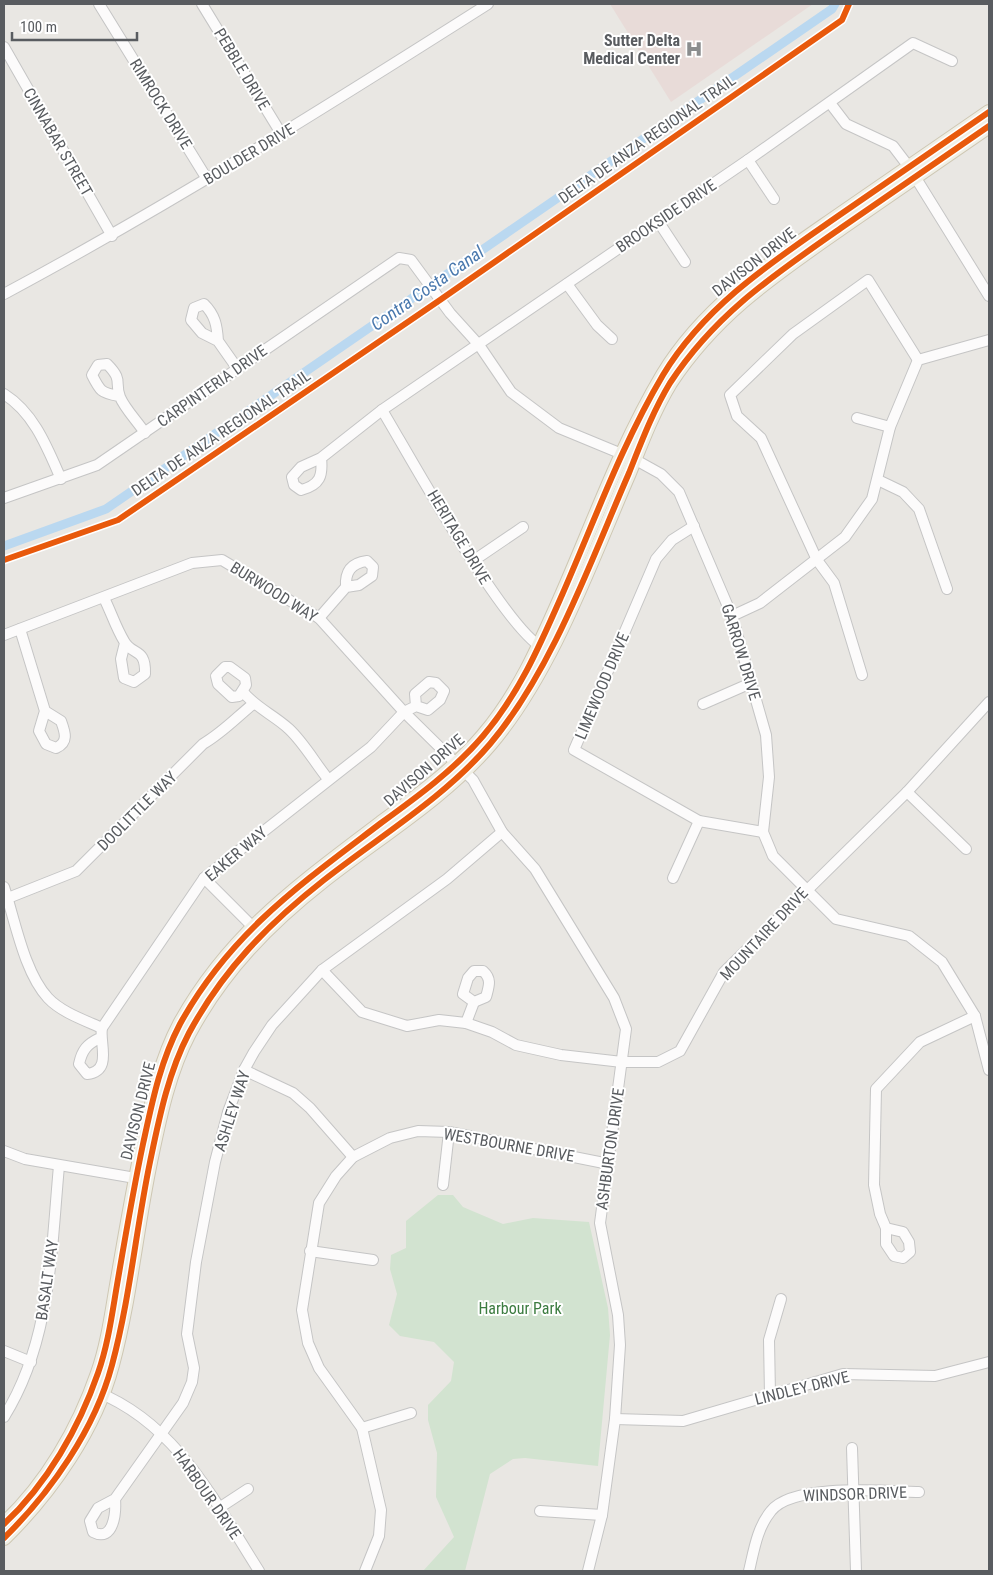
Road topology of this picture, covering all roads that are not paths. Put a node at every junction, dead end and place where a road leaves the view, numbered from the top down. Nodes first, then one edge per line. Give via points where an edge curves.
1 (99, 4) edge
2 (202, 4) edge
3 (488, 4) edge
4 (4, 47) edge
5 (952, 61) dead end
6 (830, 103) junction
7 (989, 112) edge
8 (989, 126) edge
9 (282, 135) junction
10 (748, 160) junction
11 (912, 172) junction
12 (207, 179) junction
13 (774, 199) dead end
14 (658, 221) junction
15 (112, 236) junction
16 (411, 260) joint
17 (685, 262) dead end
18 (568, 284) junction
19 (4, 294) edge
20 (989, 296) edge
21 (612, 339) dead end
22 (989, 340) edge
23 (218, 341) dead end
24 (479, 345) junction
25 (918, 360) junction
26 (237, 368) junction
27 (4, 394) edge
28 (119, 396) dead end
29 (382, 410) junction
30 (857, 418) dead end
31 (890, 426) junction
32 (145, 433) junction
33 (629, 457) junction
34 (321, 458) dead end
35 (61, 479) junction
36 (878, 480) junction
37 (4, 498) edge
38 (694, 526) junction
39 (523, 527) dead end
40 (817, 560) junction
41 (473, 562) junction
42 (346, 587) dead end
43 (947, 589) dead end
44 (104, 598) junction
45 (732, 616) junction
46 (319, 618) junction
47 (20, 629) junction
48 (4, 634) edge
49 (125, 644) dead end
50 (545, 649) junction
51 (862, 675) dead end
52 (751, 683) junction
53 (243, 692) dead end
54 (989, 702) edge
55 (253, 704) junction
56 (703, 704) dead end
57 (416, 706) dead end
58 (45, 711) dead end
59 (404, 712) junction
60 (459, 768) junction
61 (328, 780) junction
62 (907, 792) junction
63 (699, 821) junction
64 (502, 832) junction
65 (763, 832) junction
66 (966, 849) dead end
67 (204, 878) junction
68 (673, 878) dead end
69 (4, 887) edge
70 (805, 890) junction
71 (8, 898) junction
72 (257, 930) junction
73 (322, 970) junction
74 (474, 1002) dead end
75 (976, 1016) junction
76 (466, 1023) junction
77 (622, 1062) junction
78 (244, 1070) junction
79 (989, 1070) edge
80 (448, 1132) junction
81 (4, 1151) edge
82 (353, 1157) junction
83 (609, 1164) junction
84 (59, 1166) junction
85 (141, 1179) junction
86 (443, 1185) dead end
87 (886, 1228) dead end
88 (310, 1251) junction
89 (373, 1260) dead end
90 (781, 1299) dead end
91 (4, 1351) edge
92 (31, 1362) junction
93 (989, 1362) edge
94 (96, 1392) junction
95 (770, 1395) junction
96 (411, 1412) dead end
97 (4, 1417) edge
98 (615, 1419) junction
99 (362, 1428) junction
100 (163, 1433) junction
101 (852, 1448) dead end
102 (248, 1489) dead end
103 (853, 1490) junction
104 (919, 1492) dead end
105 (115, 1499) dead end
106 (219, 1508) junction
107 (540, 1511) dead end
108 (602, 1515) junction
109 (4, 1524) edge
110 (4, 1538) edge
111 (259, 1571) edge
112 (365, 1571) edge
113 (588, 1571) edge
114 (749, 1571) edge
115 (856, 1571) edge

1 - 12 street, RIMROCK DRIVE
2 - 9 street, PEBBLE DRIVE
3 - 9 street, BOULDER DRIVE
4 - 15 street, CINNABAR STREET
5 - 6 street, BROOKSIDE DRIVE via 913,43
6 - 10 street, BROOKSIDE DRIVE
6 - 11 street via 846,124 893,146
7 - 11 main road, DAVISON DRIVE
8 - 11 main road, DAVISON DRIVE
9 - 12 street, BOULDER DRIVE
10 - 13 street
10 - 14 street, BROOKSIDE DRIVE
11 - 20 street
11 - 33 main road, DAVISON DRIVE via 767,266 698,327 664,374
12 - 15 street, BOULDER DRIVE
14 - 17 street
14 - 18 street, BROOKSIDE DRIVE
15 - 19 street, BOULDER DRIVE
16 - 24 street, GARROW DRIVE
16 - 26 street, CARPINTERIA DRIVE via 398,258
18 - 21 street
18 - 24 street, BROOKSIDE DRIVE
22 - 25 street
23 - 26 street
24 - 29 street, BROOKSIDE DRIVE
24 - 33 street, GARROW DRIVE via 511,392 559,428
25 - 31 street
25 - 40 street via 868,280 793,334 730,395 737,416 761,438
26 - 32 street, CARPINTERIA DRIVE
27 - 35 street via 18,403 44,439
28 - 32 street
29 - 34 street, BROOKSIDE DRIVE
29 - 41 street, HERITAGE DRIVE
30 - 31 street
31 - 36 street
32 - 35 street, CARPINTERIA DRIVE via 97,465
33 - 38 street, GARROW DRIVE via 661,474 679,492
33 - 50 main road, DAVISON DRIVE
35 - 37 street, CARPINTERIA DRIVE
36 - 40 street via 872,499 845,537
36 - 43 street via 903,492 919,509
38 - 45 street, GARROW DRIVE
38 - 63 street, LIMEWOOD DRIVE via 672,540 656,559 574,750
39 - 41 street
40 - 45 street via 760,603
40 - 51 street via 834,583
41 - 50 street, HERITAGE DRIVE via 487,585 530,638
42 - 46 street
44 - 46 street, BURWOOD WAY via 192,563 222,560
44 - 47 street, BURWOOD WAY
44 - 49 street
45 - 52 street, GARROW DRIVE
46 - 59 street, BURWOOD WAY
47 - 48 street, BURWOOD WAY
47 - 58 street
50 - 60 main road, DAVISON DRIVE
52 - 56 street
52 - 65 street, GARROW DRIVE via 766,735 769,777
53 - 55 street
54 - 62 street, MOUNTAIRE DRIVE
55 - 61 street via 290,730
55 - 71 street, DOOLITTLE WAY via 222,733 203,744 76,871
57 - 59 street
59 - 60 street, BURWOOD WAY
59 - 61 street, EAKER WAY via 371,747
60 - 64 street, ASHBURTON DRIVE via 473,780
60 - 72 main road, DAVISON DRIVE via 314,874
61 - 67 street, EAKER WAY
62 - 66 street
62 - 70 street, MOUNTAIRE DRIVE
63 - 65 street, LIMEWOOD DRIVE
63 - 68 street
64 - 73 street, ASHLEY WAY via 446,879
64 - 77 street, ASHBURTON DRIVE via 535,869 614,998 626,1029
65 - 70 street, GARROW DRIVE via 773,856
67 - 71 street, EAKER WAY via 101,1033 48,998 32,973
67 - 72 street
69 - 71 street
70 - 75 street, GARROW DRIVE via 836,919 909,936 942,962
70 - 77 street, MOUNTAIRE DRIVE via 724,972 680,1051 658,1062
72 - 85 main road, DAVISON DRIVE via 214,970 177,1032 154,1091
73 - 76 street, MOUNTAIRE DRIVE via 362,1012 407,1026 439,1020
73 - 78 street, ASHLEY WAY via 272,1025
74 - 76 street
75 - 79 street, GARROW DRIVE
75 - 87 street via 920,1042 876,1089 874,1185
76 - 77 street, MOUNTAIRE DRIVE via 516,1045 561,1055
77 - 83 street, ASHBURTON DRIVE
78 - 82 street via 292,1093 310,1108
78 - 100 street, ASHLEY WAY via 228,1112 215,1162 196,1262 186,1334 194,1368 192,1382 183,1403
80 - 82 street, WESTBOURNE DRIVE via 418,1131 390,1138
80 - 83 street, WESTBOURNE DRIVE
80 - 86 street
81 - 84 street
82 - 88 street, WESTBOURNE DRIVE via 319,1203
83 - 98 street, ASHBURTON DRIVE via 600,1223 618,1315 620,1345
84 - 85 street
84 - 92 street, BASALT WAY via 47,1299
85 - 94 main road, DAVISON DRIVE
88 - 89 street
88 - 99 street, WESTBOURNE DRIVE via 302,1310 308,1343 319,1368
90 - 95 street via 768,1340
91 - 92 street
92 - 97 street, BASALT WAY
93 - 95 street, LINDLEY DRIVE via 935,1376 843,1374
94 - 100 street, HARBOUR DRIVE via 126,1405
94 - 109 main road, DAVISON DRIVE via 49,1471
94 - 110 main road, DAVISON DRIVE via 76,1448 55,1480
95 - 98 street, LINDLEY DRIVE via 683,1421
96 - 99 street
98 - 108 street, ASHBURTON DRIVE
99 - 112 street, WESTBOURNE DRIVE via 381,1510 379,1536
100 - 105 street, ASHLEY WAY
100 - 106 street, HARBOUR DRIVE via 192,1466
101 - 103 street
102 - 106 street
103 - 104 street, WINDSOR DRIVE
103 - 114 street, WINDSOR DRIVE via 796,1495 772,1510 757,1536
103 - 115 street
106 - 111 street, HARBOUR DRIVE
107 - 108 street
108 - 113 street, ASHBURTON DRIVE

